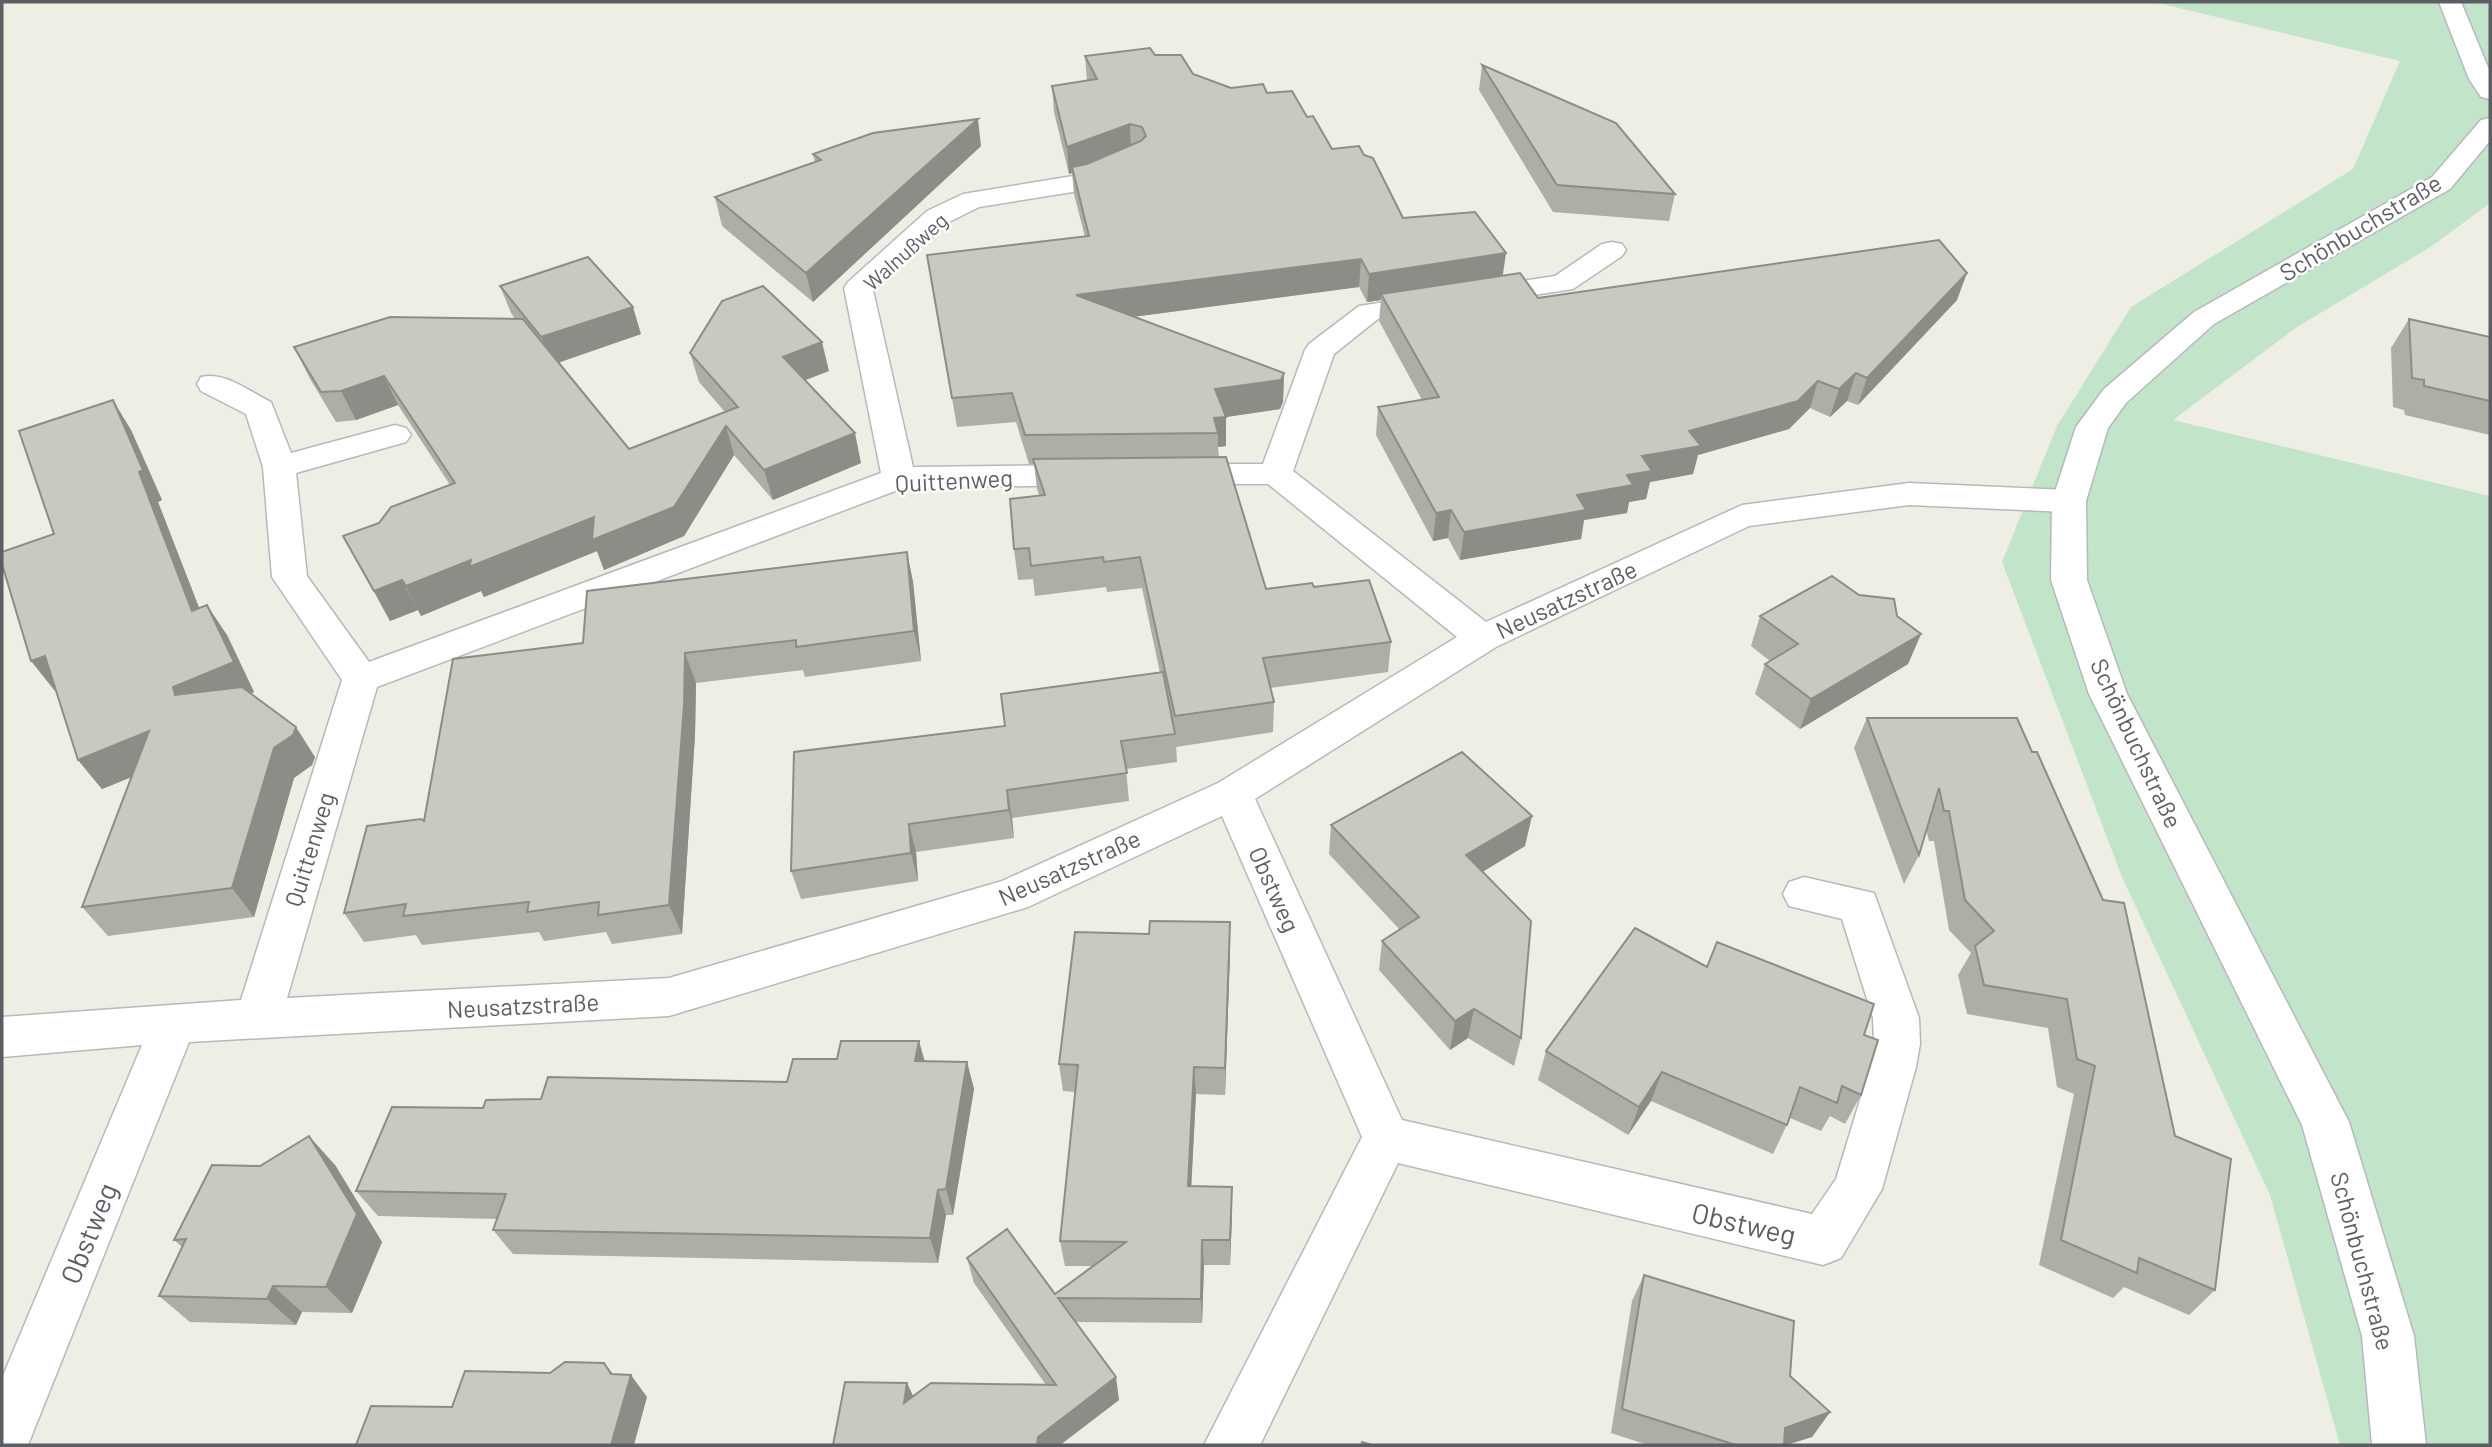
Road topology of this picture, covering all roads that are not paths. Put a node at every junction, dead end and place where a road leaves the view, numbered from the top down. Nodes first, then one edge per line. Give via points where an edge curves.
1 (2450, 2) edge
2 (2490, 92) edge
3 (2490, 125) edge
4 (1132, 160) edge
5 (1612, 250) dead end
6 (212, 384) dead end
7 (395, 435) dead end
8 (279, 467) junction
9 (1276, 474) junction
10 (899, 478) junction
11 (2069, 501) junction
12 (1483, 638) junction
13 (360, 679) junction
14 (1232, 794) junction
15 (1804, 894) dead end
16 (258, 1019) junction
17 (174, 1023) junction
18 (2, 1037) edge
19 (1386, 1138) junction
20 (2, 1443) edge
21 (1231, 1445) edge
22 (2399, 1445) edge

1 - 2 street
3 - 11 street, Schönbuchstraße via 2441,183 2204,318 2115,396 2092,427
4 - 10 street, Walnußweg via 1079,183 972,200 937,217 858,288
5 - 9 street via 1563,283 1369,312 1320,351
6 - 8 street via 260,409
7 - 8 street
8 - 13 street via 290,577
9 - 10 street, Quittenweg
9 - 12 street
10 - 13 street, Quittenweg
11 - 12 street, Neusatzstraße via 1909,494 1742,516
11 - 22 street, Schönbuchstraße via 2069,580 2108,694 2325,1122 2388,1336
12 - 14 street, Neusatzstraße
13 - 16 street, Quittenweg
14 - 16 street, Neusatzstraße via 1013,895 669,997
14 - 19 street, Obstweg
15 - 19 street, Obstweg via 1859,905 1896,1018 1893,1067 1857,1189 1822,1241
16 - 17 street, Neusatzstraße
17 - 18 street, Neusatzstraße
17 - 20 street, Obstweg
19 - 21 street

